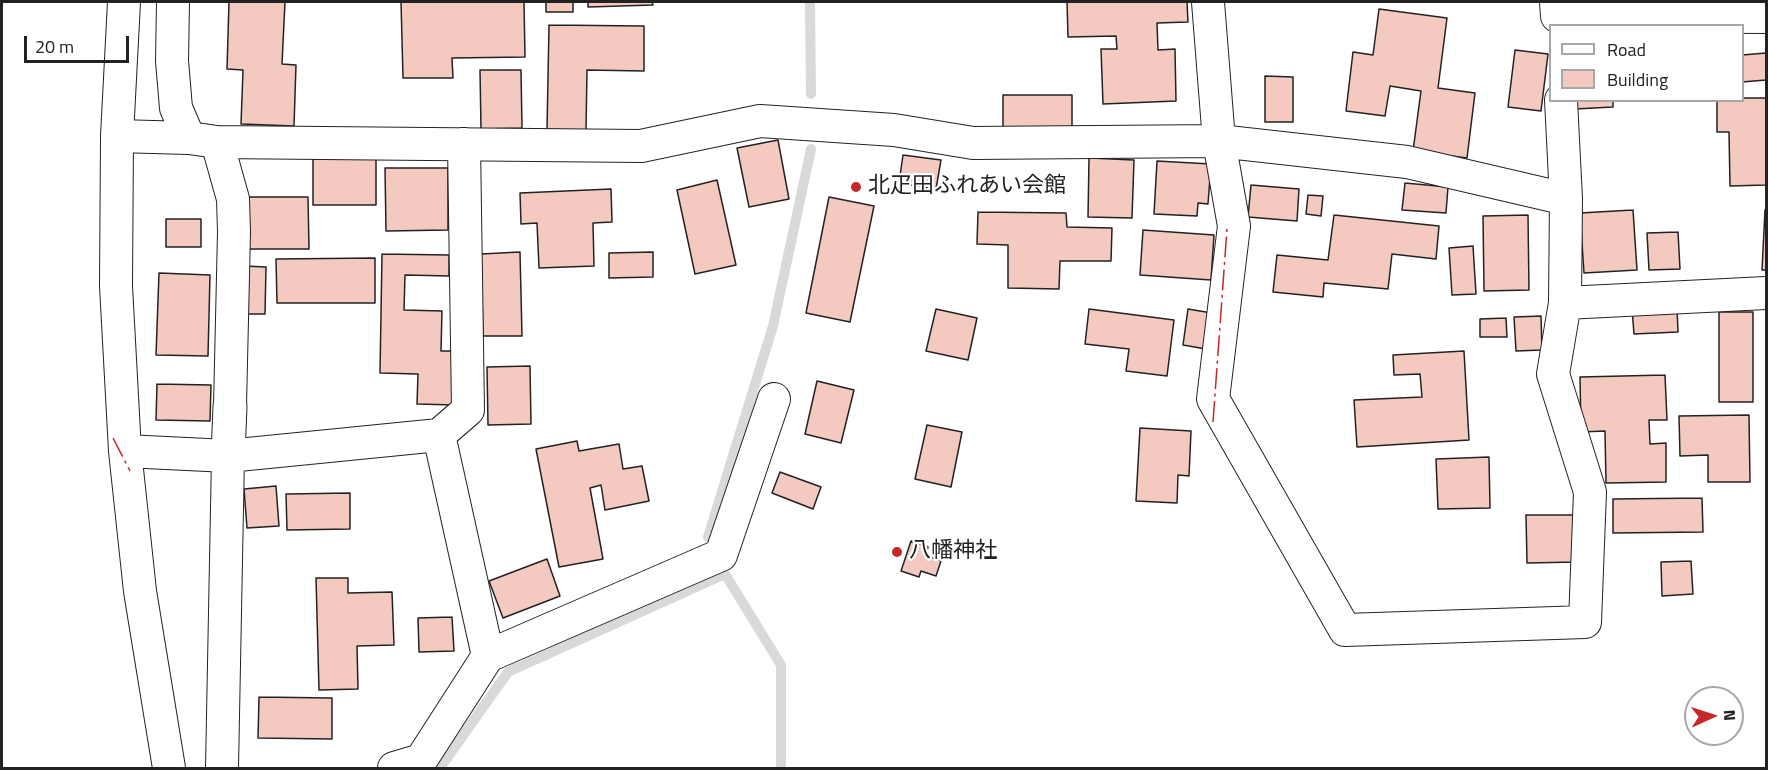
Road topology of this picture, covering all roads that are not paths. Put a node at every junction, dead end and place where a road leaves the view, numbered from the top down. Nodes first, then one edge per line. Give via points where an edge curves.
1 (124, 2) edge
2 (174, 2) edge
3 (1208, 2) edge
4 (1557, 14) edge
5 (1767, 17) edge
6 (1561, 102) edge
7 (117, 136) junction
8 (203, 140) junction
9 (1220, 141) junction
10 (464, 144) junction
11 (1566, 199) junction
12 (1767, 293) edge
13 (1565, 303) junction
14 (774, 399) dead end
15 (230, 406) joint
16 (439, 435) junction
17 (125, 451) junction
18 (228, 456) junction
19 (488, 656) junction
20 (169, 768) edge
21 (222, 768) edge
22 (394, 768) edge

1 - 7 street
2 - 8 street via 172,61 176,108
3 - 9 street
4 - 5 street
6 - 11 street
7 - 8 street
7 - 17 street via 116,286
8 - 10 street
8 - 15 street via 232,199
9 - 10 street via 973,142 894,130 760,121 641,146
9 - 11 street via 1407,162
9 - 13 street via 1234,226 1213,399 1345,630 1586,622 1590,492 1553,374
10 - 16 street via 468,410
11 - 13 street
12 - 13 street
14 - 19 street via 721,555
15 - 18 street
16 - 18 street
16 - 19 street
17 - 18 street
17 - 20 street via 140,591
18 - 21 street
19 - 22 street via 421,760

